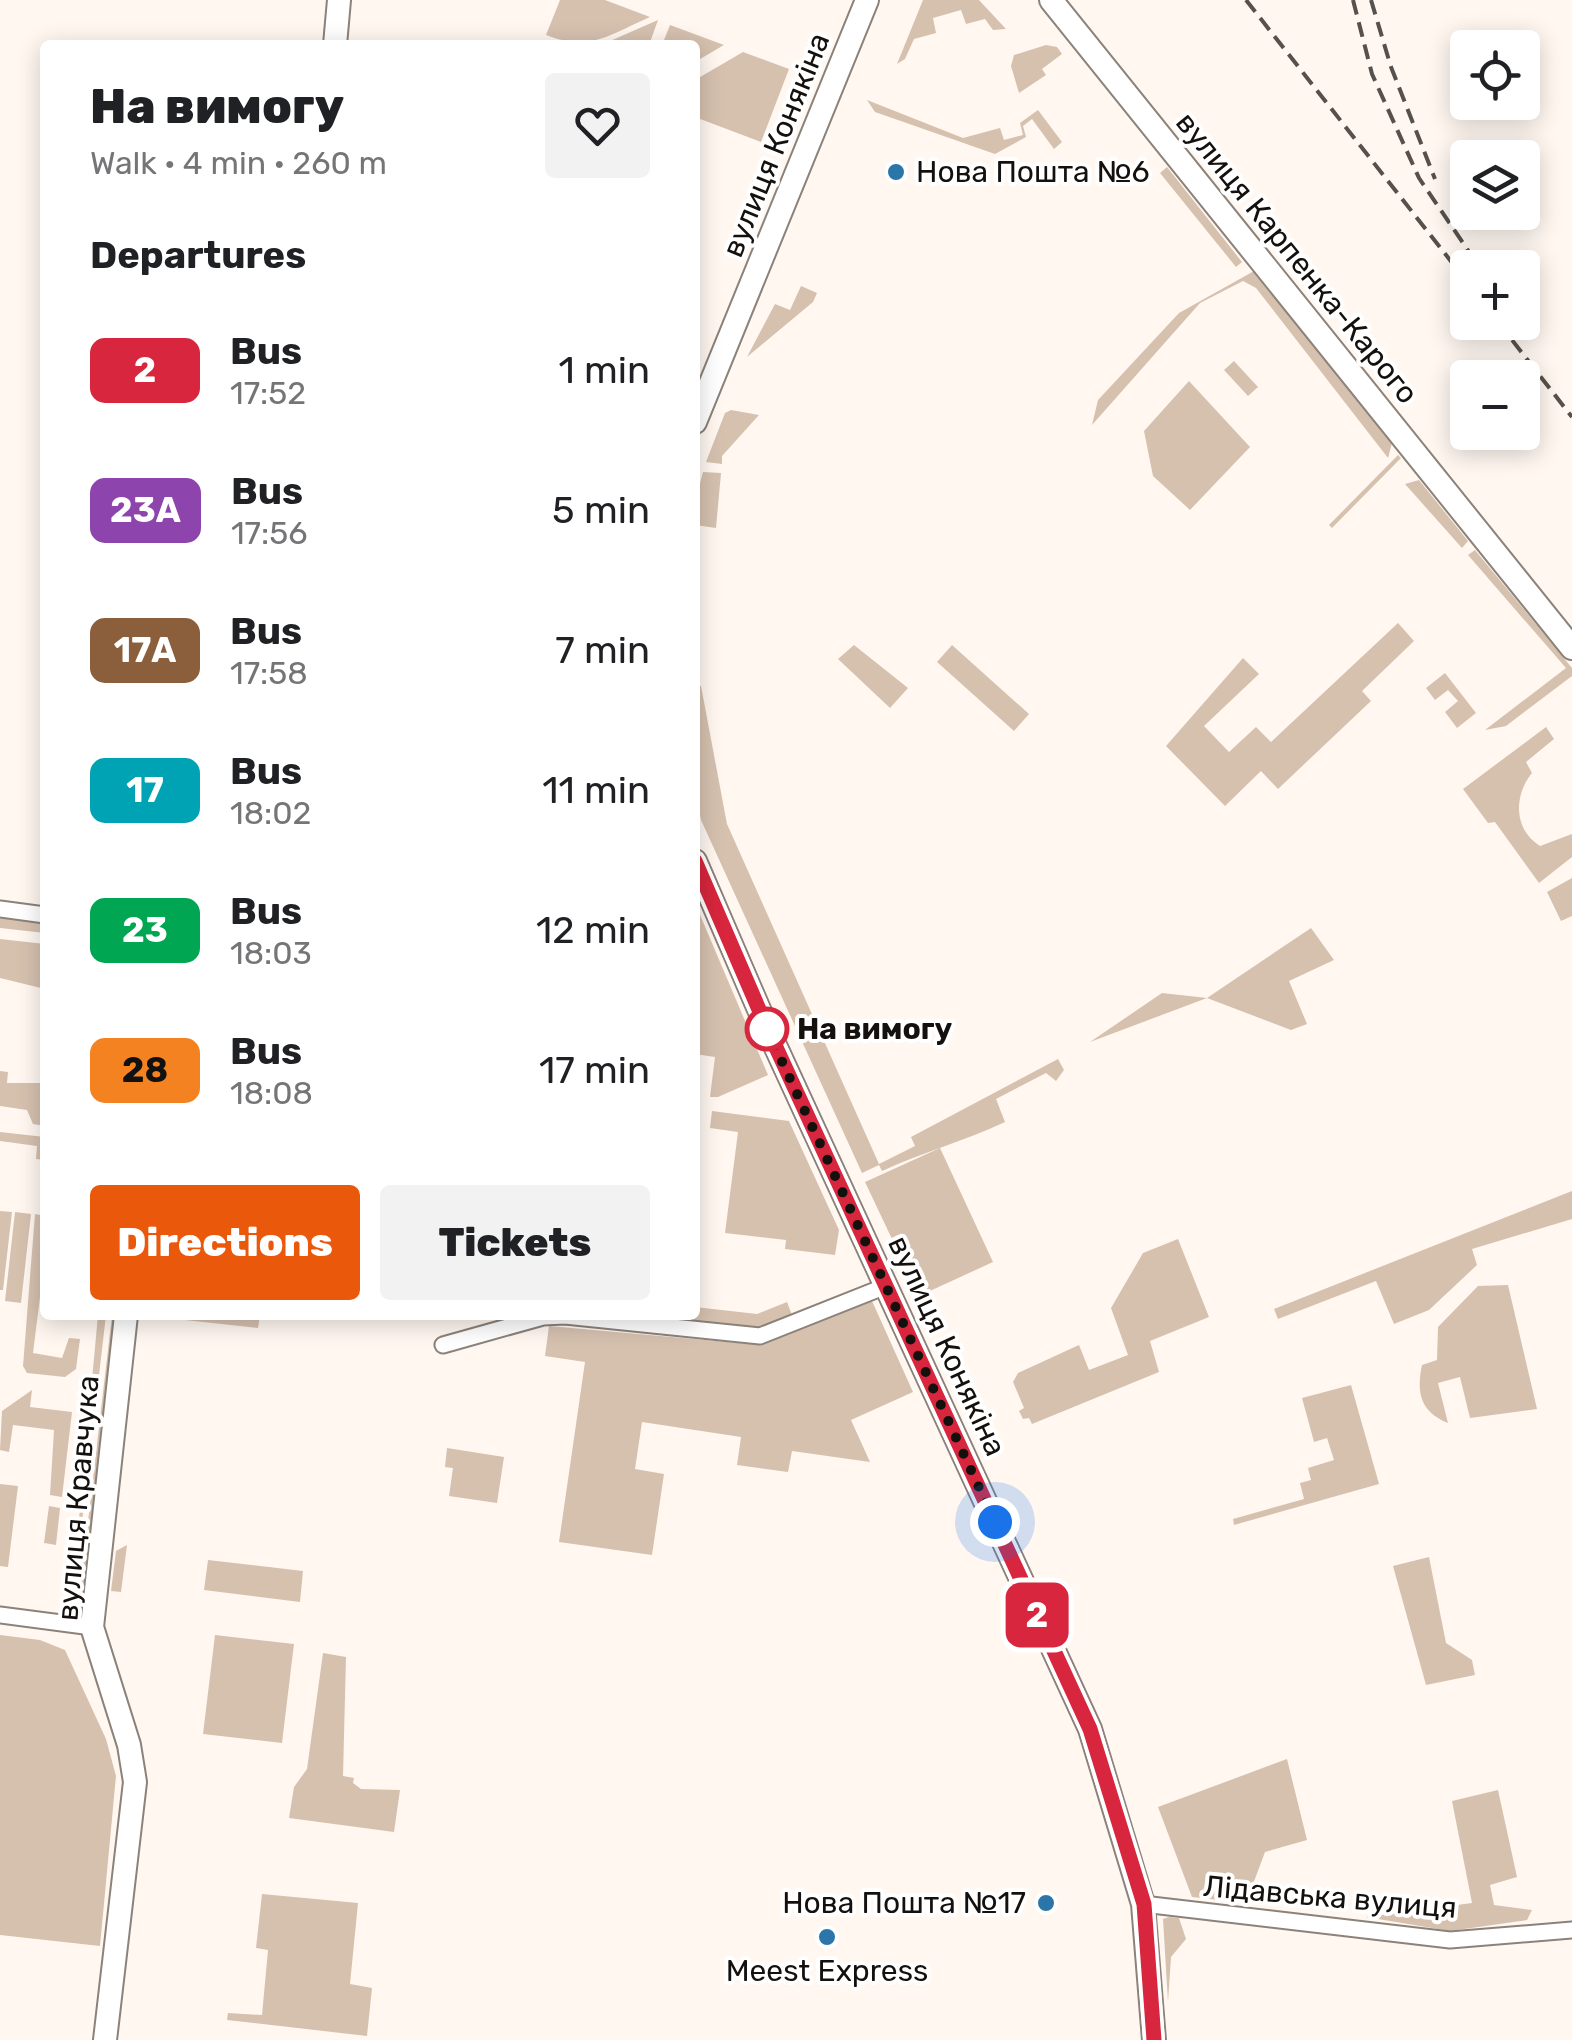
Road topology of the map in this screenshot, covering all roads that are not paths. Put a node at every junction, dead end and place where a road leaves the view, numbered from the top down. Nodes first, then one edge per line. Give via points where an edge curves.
1 (339, 0) edge
2 (867, 0) edge
3 (1051, 0) edge
4 (335, 40) edge
5 (700, 410) edge
6 (1572, 648) edge
7 (700, 872) edge
8 (0, 910) edge
9 (40, 914) edge
10 (886, 1286) junction
11 (125, 1320) edge
12 (532, 1320) edge
13 (605, 1320) edge
14 (443, 1344) dead end
15 (0, 1616) edge
16 (92, 1627) junction
17 (1144, 1904) junction
18 (1572, 1930) edge
19 (106, 2040) edge
20 (1154, 2040) edge

1 - 4 main road
2 - 5 main road, вулиця Конякіна
3 - 6 main road, вулиця Карпенка-Карого
7 - 10 main road, вулиця Конякіна
8 - 9 street
10 - 13 street via 760,1336
10 - 17 main road, вулиця Конякіна via 1090,1729
11 - 16 main road, вулиця Кравчука
12 - 14 street
15 - 16 street
16 - 19 main road, вулиця Кравчука via 135,1782
17 - 18 street, Лідавська вулиця via 1450,1940
17 - 20 main road, вулиця Конякіна

